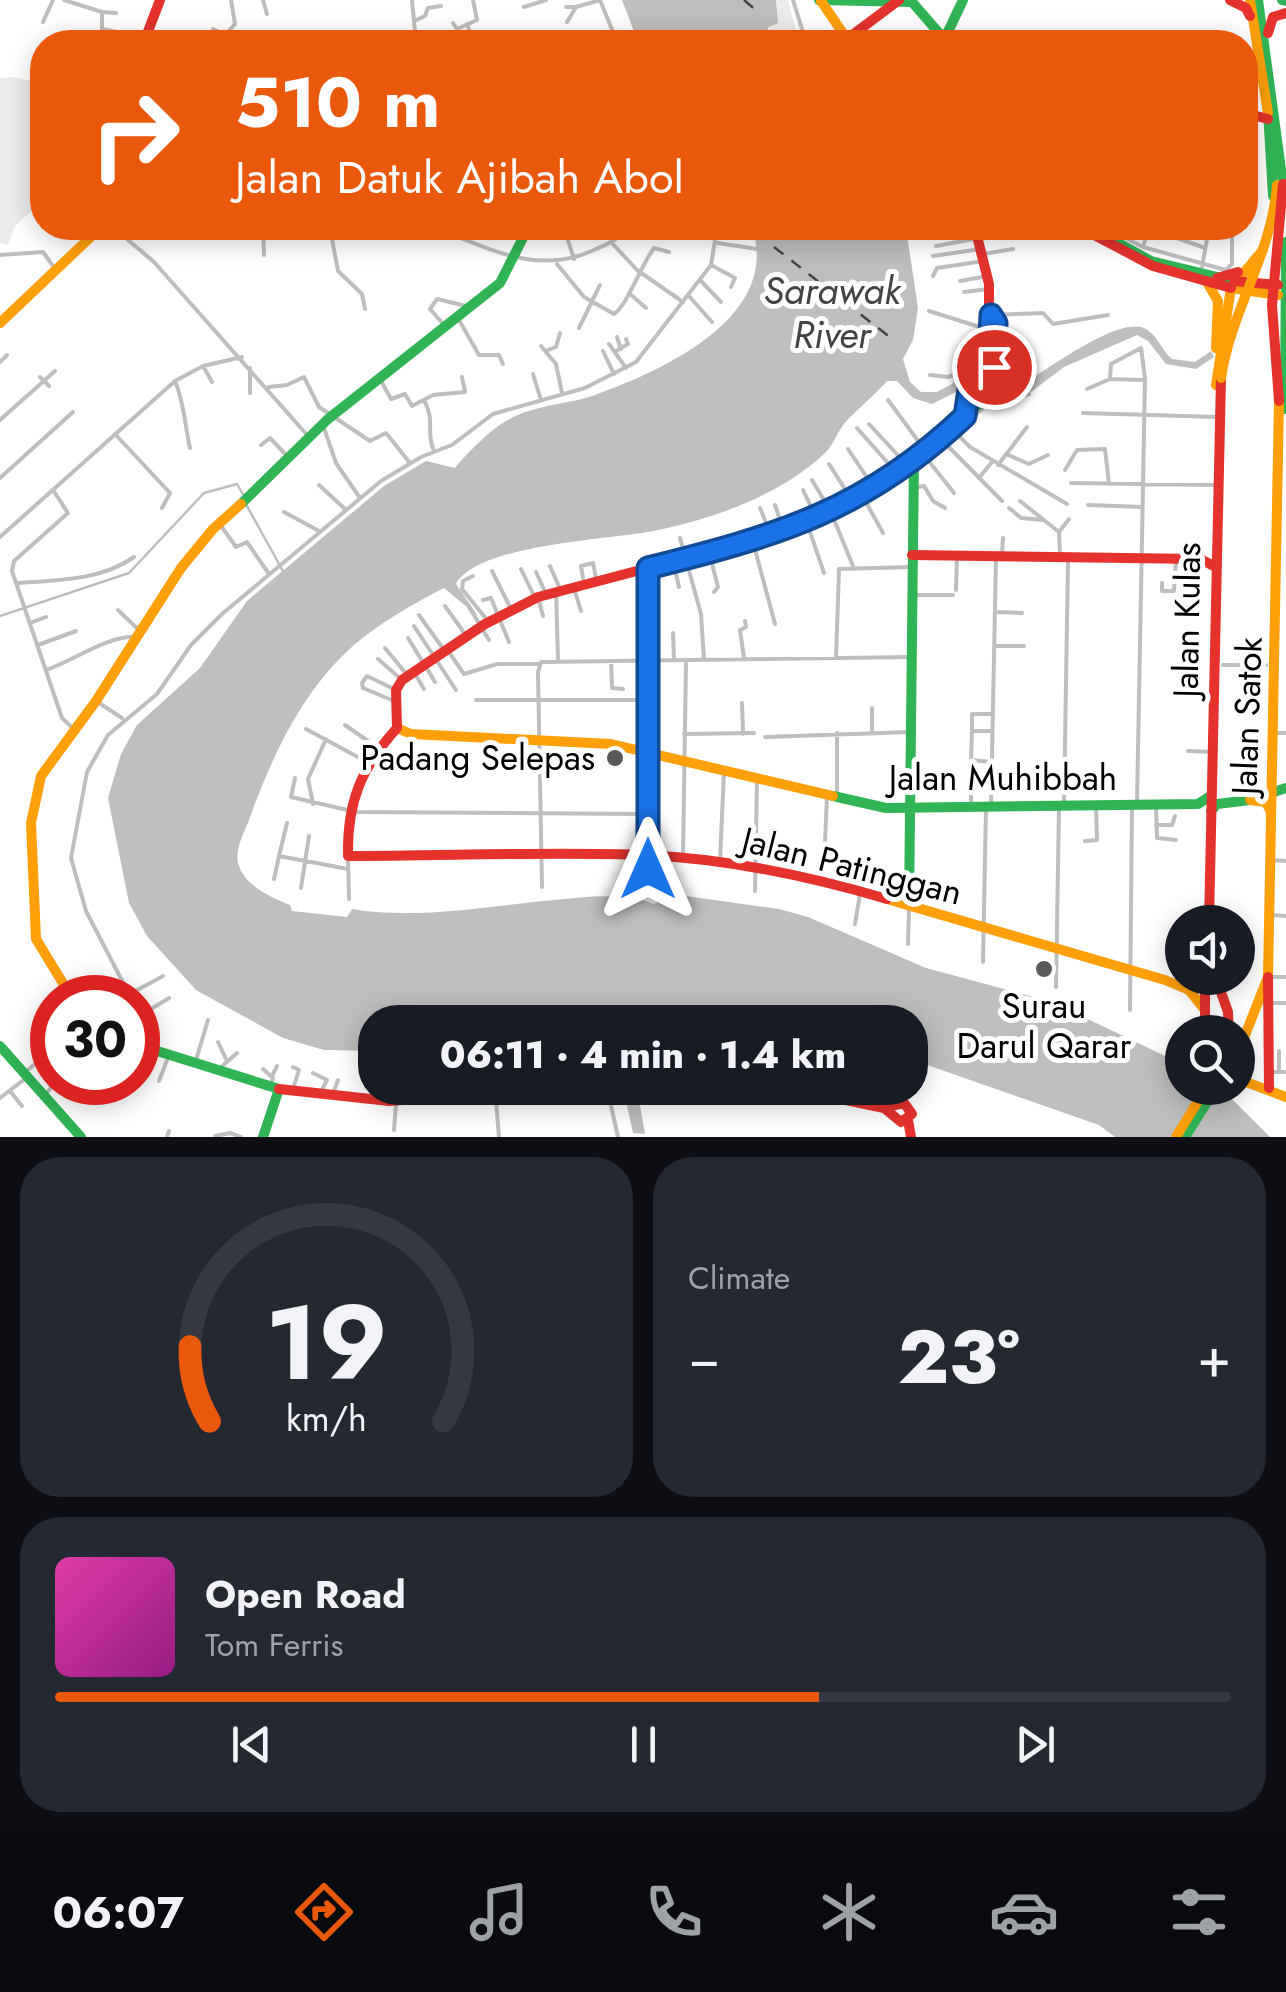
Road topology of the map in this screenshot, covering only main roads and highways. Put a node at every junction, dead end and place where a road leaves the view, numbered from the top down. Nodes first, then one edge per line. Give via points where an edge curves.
1 (160, 0) edge
2 (835, 0) edge
3 (963, 0) edge
4 (1230, 0) edge
5 (1254, 0) edge
6 (912, 1) edge
7 (894, 2) edge
8 (822, 3) edge
9 (1286, 12) edge
10 (1255, 28) joint
11 (149, 30) edge
12 (840, 30) edge
13 (861, 30) edge
14 (940, 30) edge
15 (949, 30) edge
16 (1258, 49) edge
17 (1267, 55) junction
18 (1267, 111) junction
19 (1258, 112) edge
20 (1280, 148) junction
21 (1286, 172) edge
22 (1280, 185) junction
23 (87, 240) edge
24 (523, 240) edge
25 (1101, 240) edge
26 (1113, 240) edge
27 (1286, 242) edge
28 (980, 246) edge
29 (1254, 262) junction
30 (1212, 282) junction
31 (1232, 284) junction
32 (1285, 291) edge
33 (4, 317) edge
34 (992, 359) junction
35 (1216, 361) junction
36 (965, 416) junction
37 (1283, 465) edge
38 (911, 466) junction
39 (1218, 468) junction
40 (1282, 516) edge
41 (1216, 549) junction
42 (1200, 559) junction
43 (912, 561) junction
44 (1216, 567) junction
45 (648, 568) junction
46 (397, 728) junction
47 (1281, 733) edge
48 (646, 752) junction
49 (1212, 773) junction
50 (1286, 790) edge
51 (1272, 796) junction
52 (1203, 800) junction
53 (1250, 800) junction
54 (910, 809) junction
55 (1209, 813) junction
56 (1271, 813) junction
57 (647, 860) junction
58 (909, 905) junction
59 (1207, 905) edge
60 (58, 975) edge
61 (1273, 977) junction
62 (1165, 982) edge
63 (1192, 995) edge
64 (1204, 995) edge
65 (1204, 1009) junction
66 (1204, 1015) edge
67 (1255, 1016) edge
68 (0, 1046) edge
69 (160, 1052) edge
70 (1278, 1072) edge
71 (1255, 1084) edge
72 (278, 1085) junction
73 (1268, 1088) junction
74 (358, 1097) edge
75 (1286, 1097) edge
76 (848, 1105) edge
77 (1196, 1105) edge
78 (1205, 1105) edge
79 (900, 1120) edge
80 (81, 1137) edge
81 (263, 1137) edge
82 (1176, 1137) edge
83 (1185, 1137) edge

1 - 11 main road
2 - 7 main road
2 - 8 main road
3 - 15 main road
4 - 10 main road via 1246,8
5 - 9 main road
5 - 10 main road, Jalan Satok
5 - 17 main road, Jalan Satok
6 - 7 main road
6 - 14 main road
7 - 13 main road
8 - 12 main road
9 - 17 main road via 1270,20
16 - 18 main road, Jalan Satok
17 - 20 main road, Jalan Satok
18 - 19 main road
18 - 22 main road, Jalan Satok
18 - 29 main road, Jalan Satok via 1273,212
20 - 21 main road, Jalan Satok
20 - 22 main road, Jalan Satok
22 - 37 main road, Jalan Satok, bridge via 1272,296
22 - 39 main road, Jalan Kulas, bridge via 1274,231 1227,344
23 - 33 main road
24 - 60 main road via 500,283 333,415 218,523 41,776 30,857 36,939
25 - 30 main road via 1147,267
26 - 30 main road via 1151,261 1200,271
27 - 32 main road, Jalan Satok
28 - 34 main road via 996,315
29 - 30 main road
29 - 31 main road, Jalan Satok
30 - 31 main road
30 - 35 main road
31 - 32 main road
31 - 35 main road, Jalan Kulas
32 - 37 main road, Jalan Satok
34 - 36 main road, bridge via 969,390
34 - 36 main road, bridge via 988,396
35 - 39 main road, Jalan Kulas
36 - 38 main road
37 - 40 main road, Jalan Satok
38 - 43 main road
38 - 45 main road via 784,532
39 - 41 main road, Jalan Kulas
40 - 47 main road, Jalan Satok
41 - 42 main road
41 - 44 main road, Jalan Kulas
42 - 43 main road via 957,555
42 - 44 main road
43 - 54 main road
44 - 49 main road, Jalan Kulas
45 - 46 main road via 547,594 465,634 403,684
45 - 48 main road
46 - 48 main road, Jalan Muhibbah
46 - 57 main road, Jalan Patinggan via 357,776 348,856
47 - 51 main road, Jalan Satok
48 - 54 main road, Jalan Muhibbah via 879,808
48 - 57 main road
49 - 52 main road, Jalan Kulas
49 - 55 main road, Jalan Kulas
50 - 51 main road
51 - 53 main road
51 - 56 main road, Jalan Satok
52 - 54 main road, Jalan Muhibbah
52 - 55 main road, Jalan Kulas
53 - 55 main road via 1217,804
53 - 56 main road via 1266,802
54 - 58 main road
55 - 59 main road, Jalan Kulas
56 - 61 main road, Jalan Satok
57 - 58 main road, Jalan Patinggan via 682,856 755,868
58 - 62 main road, Jalan Patinggan
61 - 67 main road, Jalan Satok
61 - 70 main road, Jalan Satok
63 - 65 main road
64 - 65 main road
65 - 66 main road
68 - 80 main road
69 - 72 main road
70 - 73 main road, Jalan Satok
71 - 73 main road
72 - 74 main road via 324,1100
72 - 81 main road
73 - 75 main road
76 - 79 main road
77 - 82 main road
78 - 83 main road

